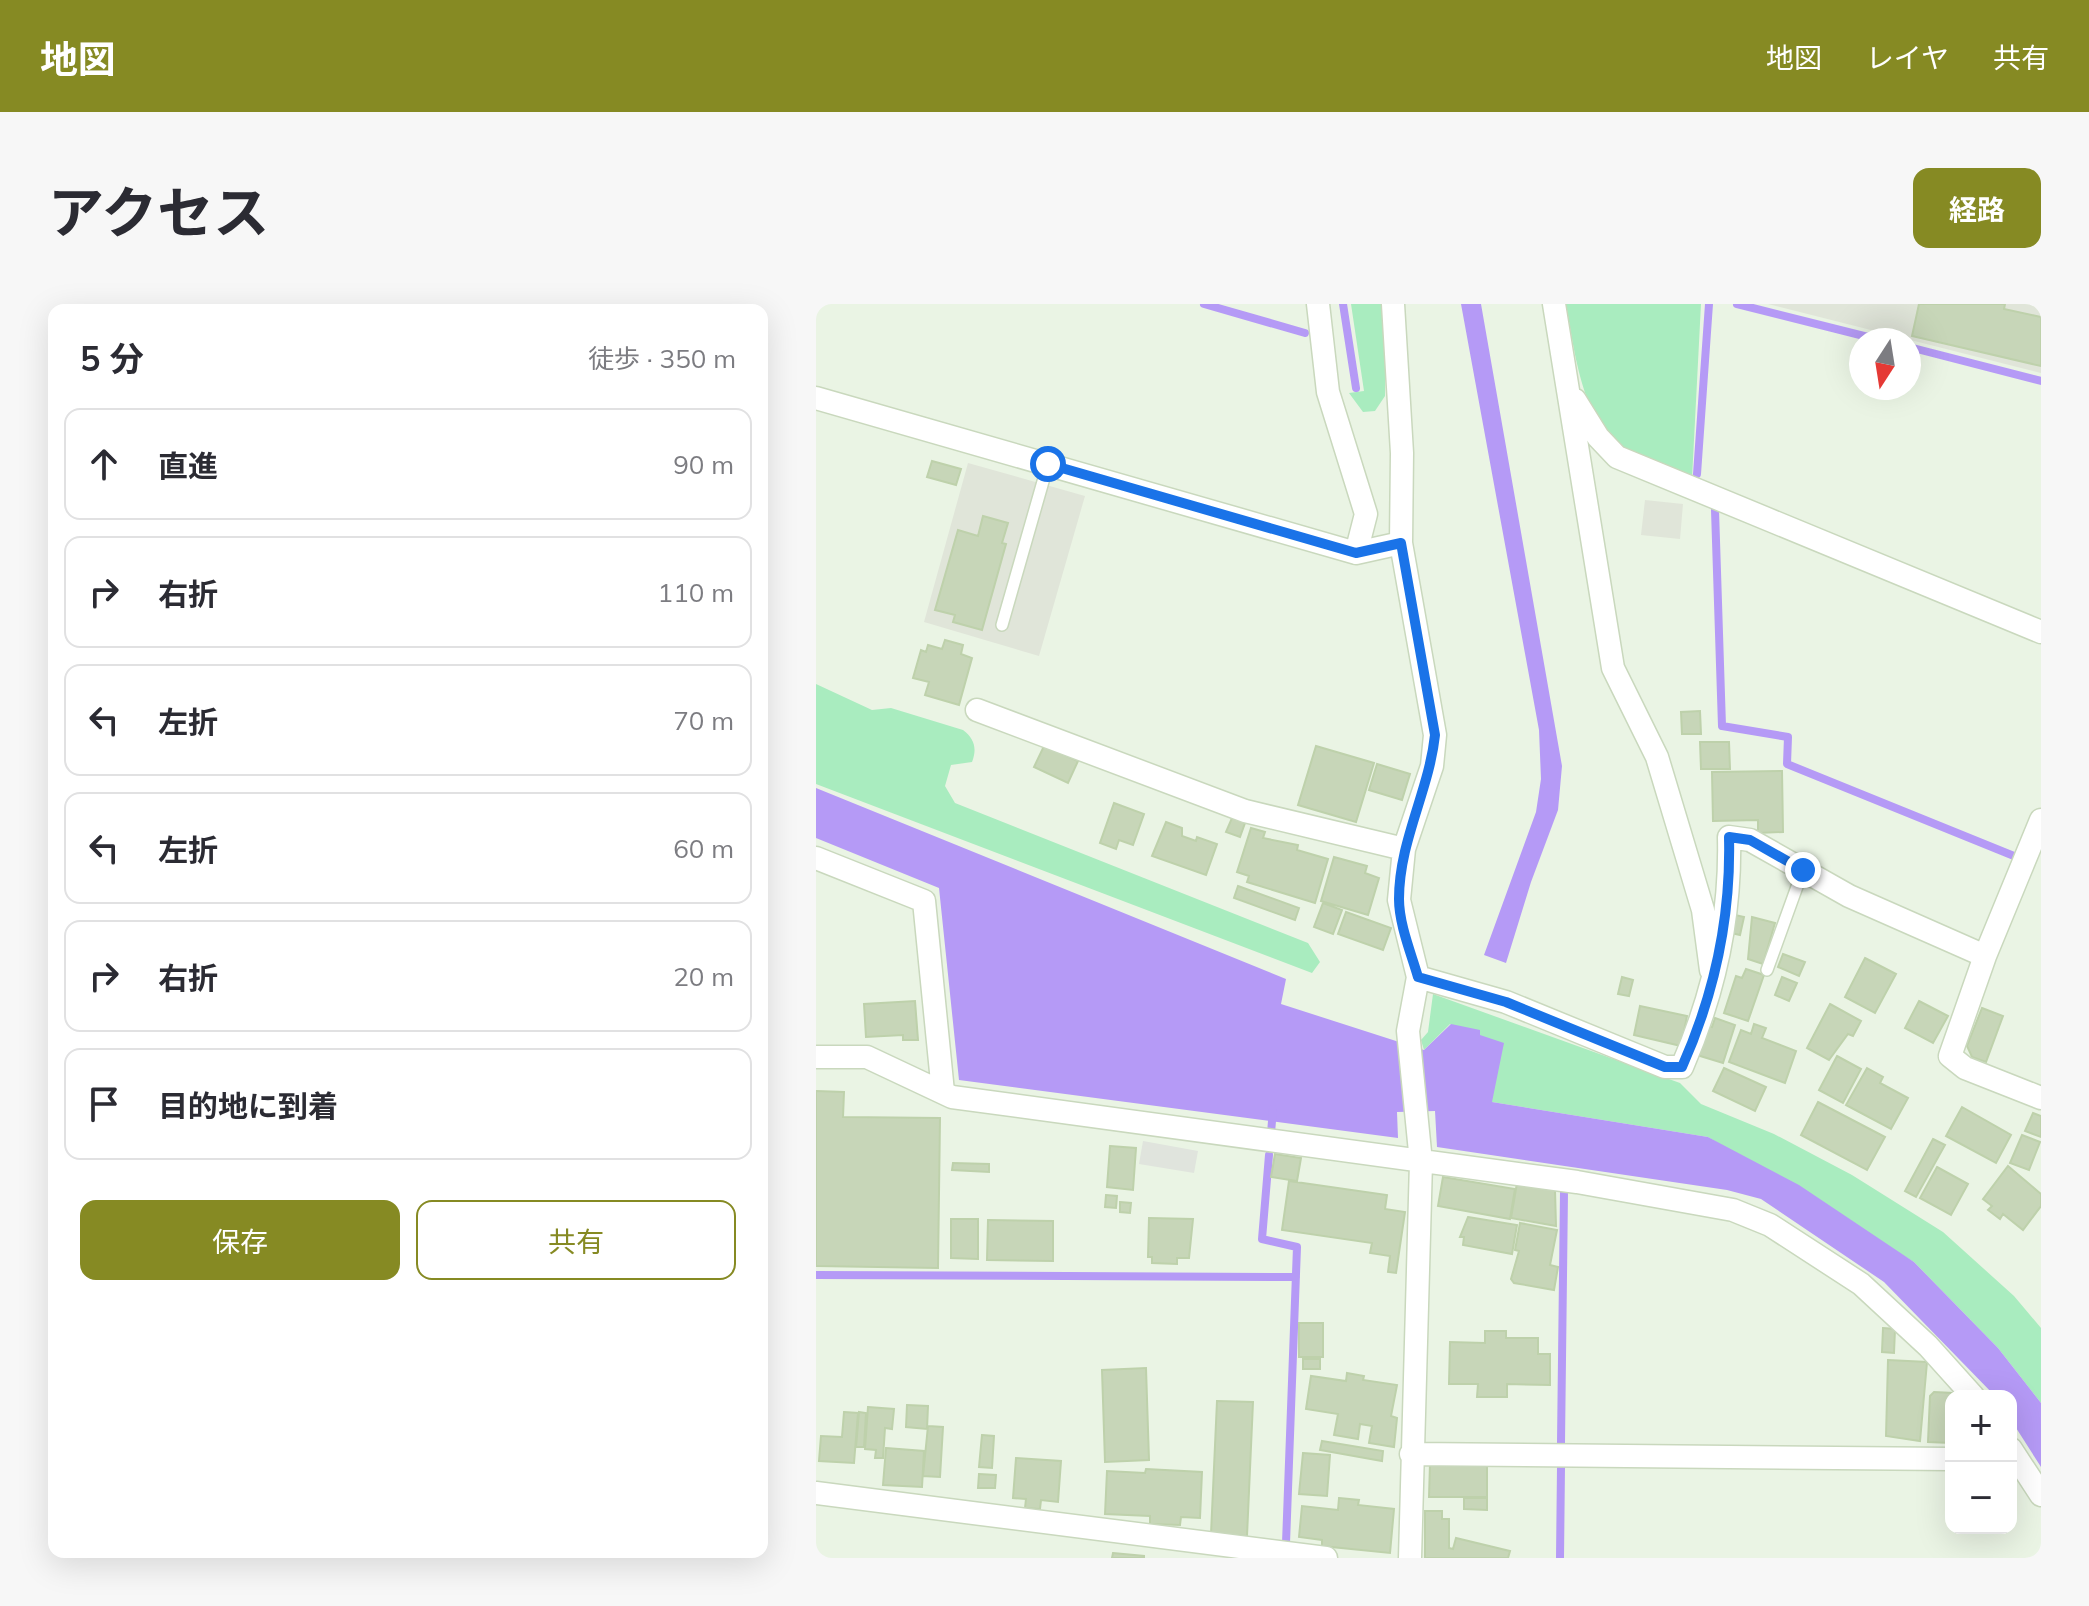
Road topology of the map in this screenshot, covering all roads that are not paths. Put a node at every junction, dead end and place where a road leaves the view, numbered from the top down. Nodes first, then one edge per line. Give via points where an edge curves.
1 (1318, 304) edge
2 (1393, 304) edge
3 (1554, 304) edge
4 (1570, 392) junction
5 (816, 398) edge
6 (1048, 464) junction
7 (1401, 543) junction
8 (1356, 553) junction
9 (1002, 625) dead end
10 (2041, 632) edge
11 (977, 710) dead end
12 (2041, 820) edge
13 (1404, 849) junction
14 (816, 858) edge
15 (1803, 870) junction
16 (1985, 956) junction
17 (1767, 970) dead end
18 (1712, 975) junction
19 (1418, 977) junction
20 (816, 1057) edge
21 (943, 1092) junction
22 (2041, 1098) edge
23 (1421, 1162) junction
24 (1968, 1390) edge
25 (1411, 1454) junction
26 (1945, 1459) edge
27 (2017, 1462) edge
28 (816, 1493) edge
29 (2041, 1495) edge
30 (1326, 1558) edge
31 (1410, 1558) edge

1 - 8 street via 1328,392 1366,514
2 - 7 street via 1402,453
3 - 4 street
4 - 10 street via 1617,457
4 - 18 street via 1613,668 1657,757 1703,910
5 - 6 street
6 - 8 street
6 - 9 lane
7 - 8 street
7 - 13 street via 1435,735 1432,766
11 - 13 street via 1245,811
12 - 16 street
13 - 19 street via 1399,900
14 - 21 street via 924,901
15 - 16 street
15 - 17 lane
15 - 18 street via 1750,840 1729,837 1725,936
16 - 22 street via 1950,1056 1965,1068
18 - 19 street via 1682,1067 1665,1067 1506,1002
19 - 23 street via 1408,1031
20 - 21 street via 867,1057
21 - 23 street
23 - 24 street via 1733,1210 1770,1225 1861,1284
23 - 25 street
25 - 26 street
25 - 31 street
27 - 29 street
28 - 30 street

